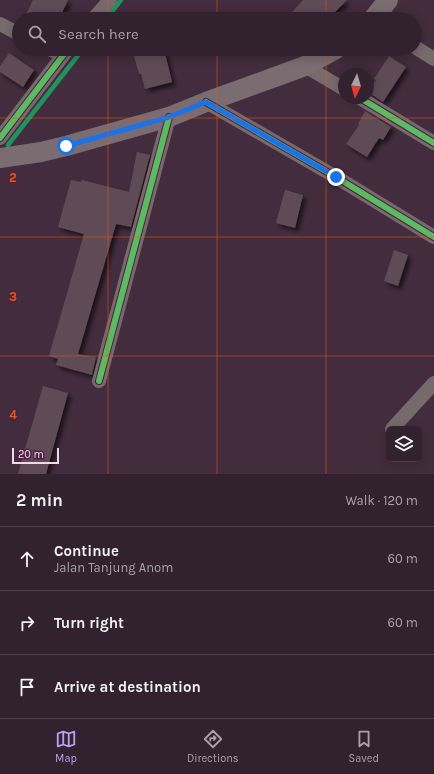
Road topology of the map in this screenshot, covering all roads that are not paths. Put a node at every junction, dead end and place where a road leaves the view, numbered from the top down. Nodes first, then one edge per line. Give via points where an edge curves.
1 (110, 0) edge
2 (388, 0) edge
3 (100, 12) edge
4 (379, 12) edge
5 (0, 24) edge
6 (12, 30) edge
7 (422, 51) edge
8 (62, 56) edge
9 (323, 56) edge
10 (434, 59) edge
11 (305, 66) junction
12 (338, 85) edge
13 (206, 102) junction
14 (370, 104) edge
15 (169, 117) junction
16 (0, 138) edge
17 (434, 143) edge
18 (0, 158) edge
19 (434, 238) edge
20 (99, 381) dead end
21 (434, 383) edge
22 (395, 426) edge

1 - 3 street
2 - 4 main road
5 - 6 street
7 - 10 street
8 - 16 street
9 - 11 main road
11 - 12 street
11 - 13 main road
13 - 15 main road
13 - 19 street via 336,177
14 - 17 street
15 - 18 main road via 66,146
15 - 20 street
21 - 22 street

